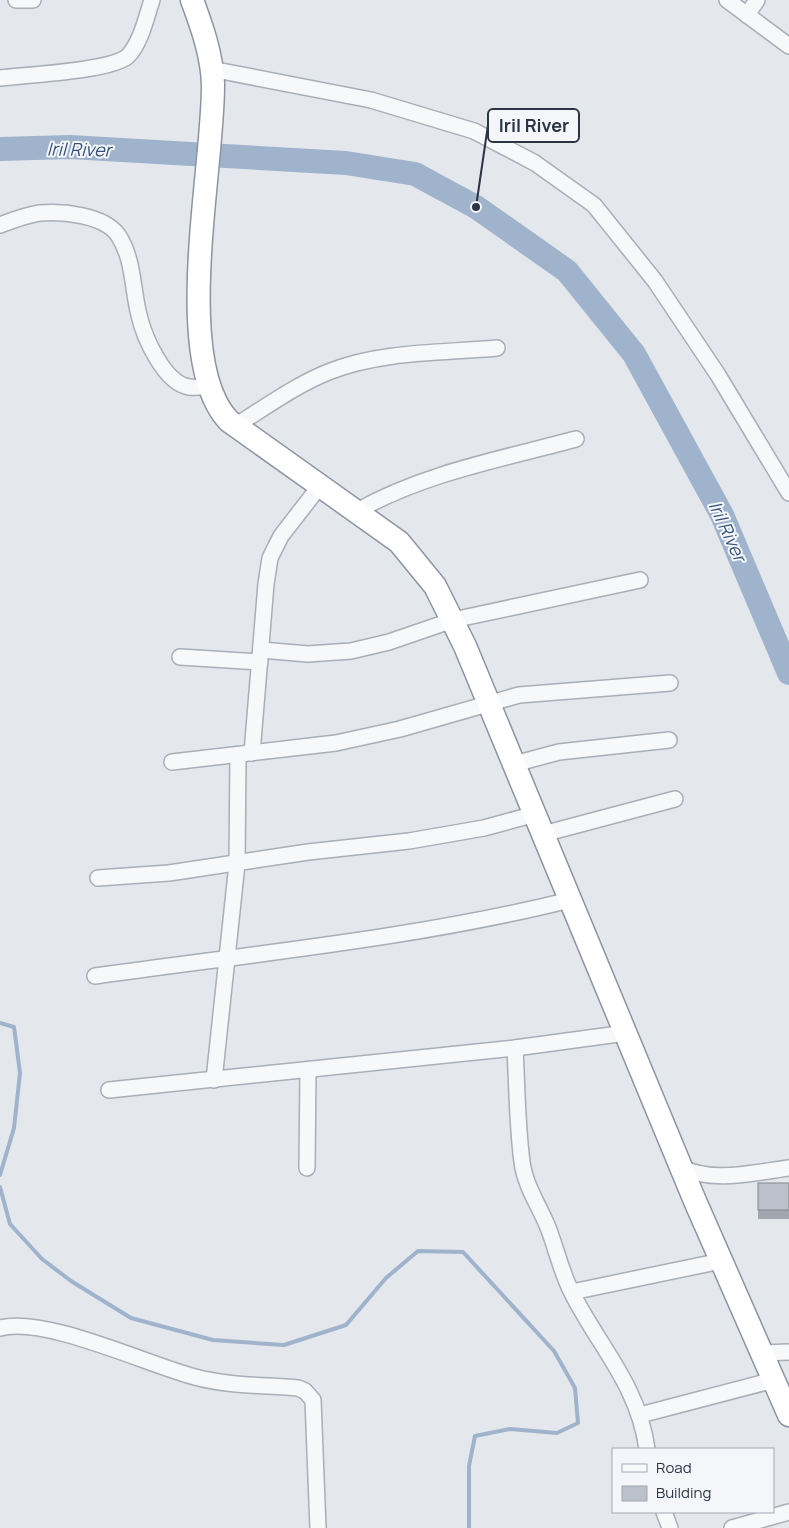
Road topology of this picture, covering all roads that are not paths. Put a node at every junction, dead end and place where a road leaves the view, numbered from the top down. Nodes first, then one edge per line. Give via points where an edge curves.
1 (16, 0) edge
2 (33, 0) edge
3 (152, 0) edge
4 (192, 0) edge
5 (727, 0) edge
6 (757, 0) edge
7 (747, 15) junction
8 (789, 46) edge
9 (212, 76) junction
10 (0, 78) edge
11 (0, 225) edge
12 (497, 348) dead end
13 (208, 386) junction
14 (235, 426) junction
15 (576, 439) dead end
16 (319, 487) junction
17 (789, 493) edge
18 (357, 511) junction
19 (640, 580) dead end
20 (453, 620) junction
21 (260, 656) junction
22 (180, 657) dead end
23 (670, 682) dead end
24 (488, 702) junction
25 (669, 740) dead end
26 (245, 754) junction
27 (172, 762) dead end
28 (514, 764) junction
29 (675, 799) dead end
30 (539, 824) junction
31 (236, 864) junction
32 (98, 878) dead end
33 (570, 900) junction
34 (226, 958) junction
35 (95, 976) dead end
36 (626, 1033) junction
37 (515, 1048) junction
38 (308, 1070) junction
39 (214, 1080) junction
40 (109, 1090) dead end
41 (681, 1167) junction
42 (307, 1168) dead end
43 (789, 1168) edge
44 (721, 1261) junction
45 (572, 1292) junction
46 (0, 1328) edge
47 (789, 1352) edge
48 (762, 1353) junction
49 (774, 1380) junction
50 (789, 1415) edge
51 (640, 1416) junction
52 (647, 1448) edge
53 (789, 1512) edge
54 (664, 1513) edge
55 (318, 1528) edge
56 (670, 1528) edge
57 (732, 1528) edge

1 - 2 street
3 - 10 street via 134,48 126,58 108,65
4 - 9 highway via 207,45
5 - 7 street
6 - 7 street
7 - 8 street
9 - 13 highway via 199,317
9 - 17 street via 371,100 474,131 535,163 594,205 655,281 718,374
11 - 13 street via 41,213 82,215 102,222 117,234 126,253 134,277 139,315 149,342 167,374 188,387
12 - 14 street via 398,356 351,364 305,384
13 - 14 highway via 221,413
14 - 16 highway
15 - 18 street via 421,482 391,492
16 - 18 highway
16 - 21 street via 281,536 270,558
18 - 20 highway via 399,542 435,586
19 - 20 street
20 - 21 street via 351,651
20 - 24 highway
21 - 22 street
21 - 26 street
23 - 24 street via 519,695
24 - 26 street via 400,729 336,743
24 - 28 highway
25 - 28 street via 559,752
26 - 27 street
26 - 31 street
28 - 30 highway
29 - 30 street
30 - 31 street via 484,828 409,842 308,852
30 - 33 highway
31 - 32 street
31 - 34 street
33 - 34 street via 410,932
33 - 36 highway
34 - 35 street
34 - 39 street
36 - 37 street
36 - 41 highway
37 - 38 street
37 - 45 street via 522,1163 527,1183
38 - 39 street
38 - 42 street
39 - 40 street
41 - 43 street via 694,1174 718,1176
41 - 44 highway
44 - 45 street
44 - 48 highway
45 - 51 street via 629,1387
46 - 55 street via 12,1325 48,1329 196,1378 305,1391 313,1400
47 - 48 street
48 - 49 highway
49 - 50 highway
49 - 51 street
51 - 52 street
53 - 57 street
54 - 56 street

